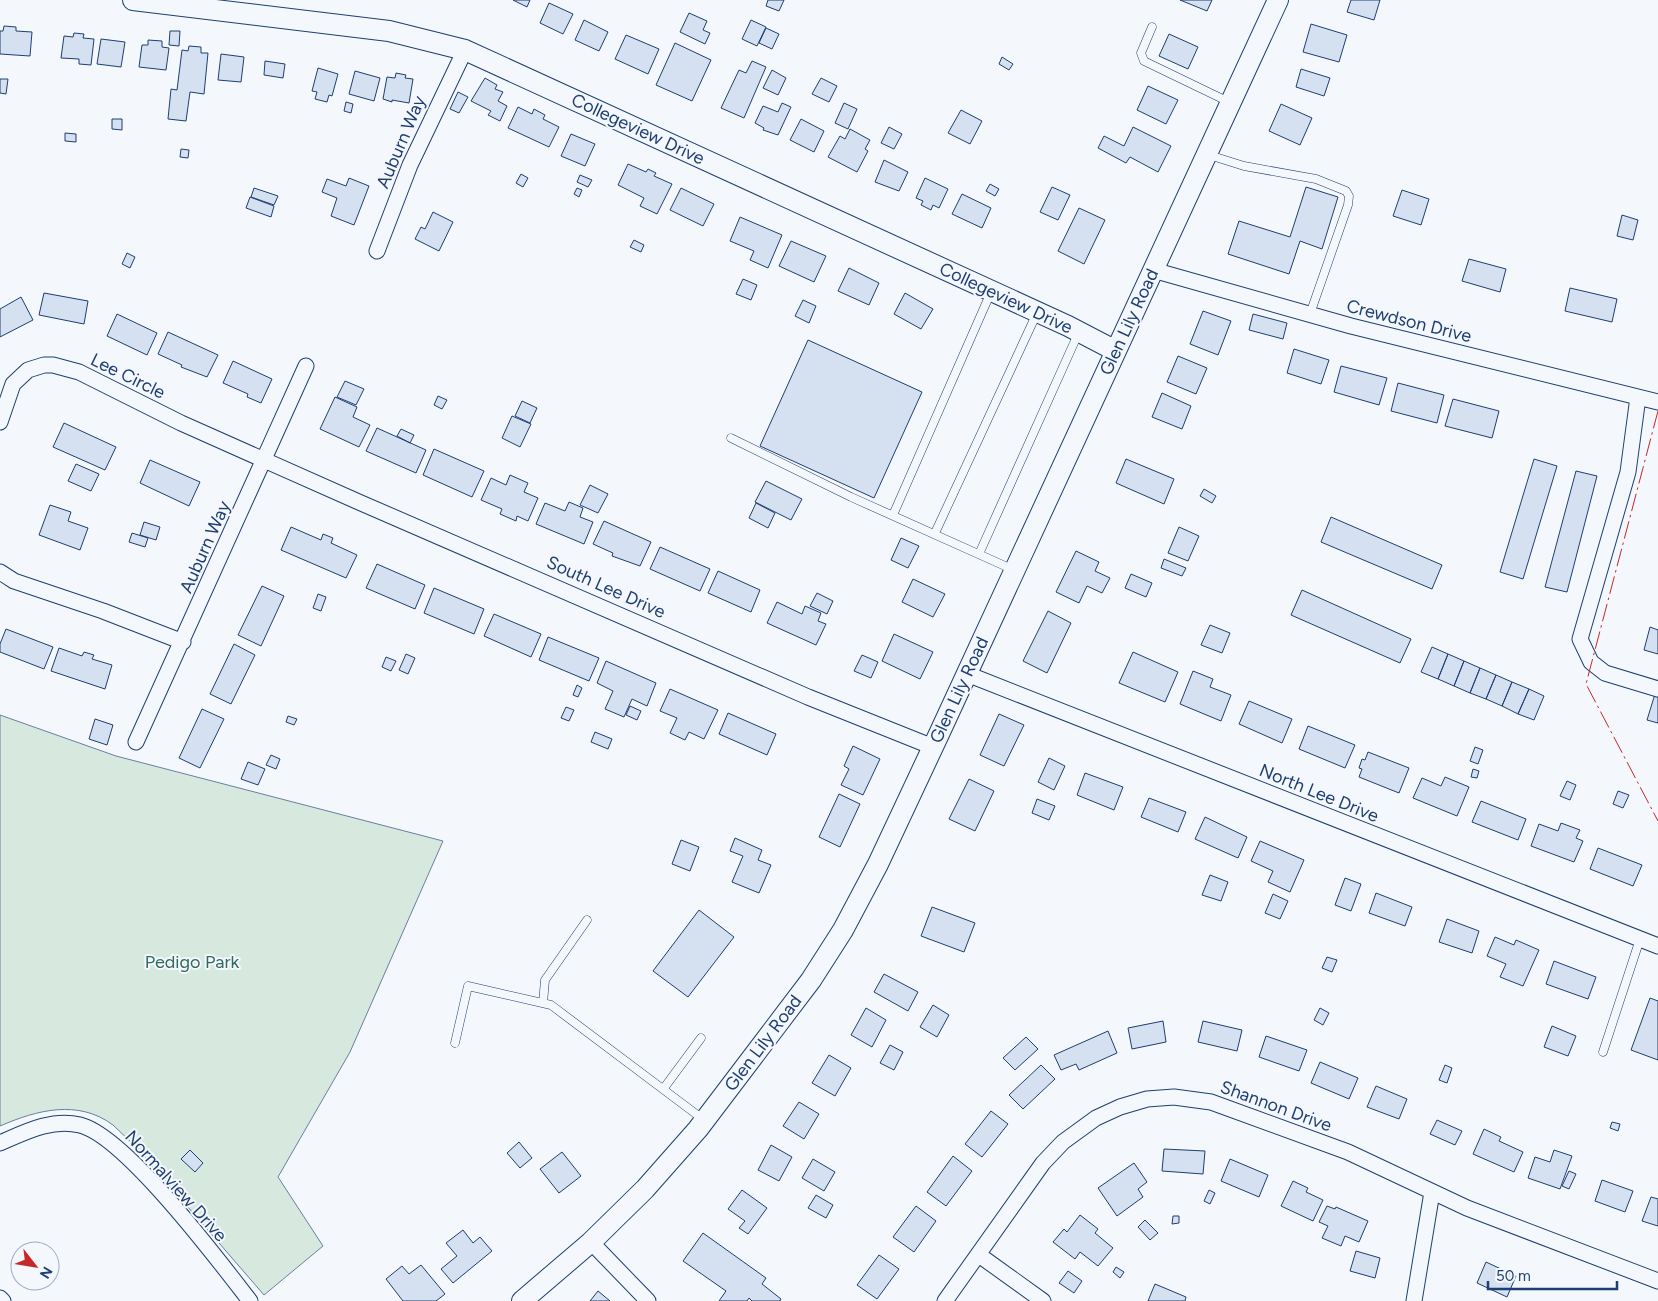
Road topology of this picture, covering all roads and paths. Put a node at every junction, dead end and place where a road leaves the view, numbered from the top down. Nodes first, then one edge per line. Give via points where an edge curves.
1 (133, 0) edge
2 (1278, 0) edge
3 (193, 3) edge
4 (1152, 27) dead end
5 (465, 50) junction
6 (1231, 103) junction
7 (1207, 154) junction
8 (377, 251) dead end
9 (1153, 270) junction
10 (991, 291) junction
11 (1037, 312) junction
12 (1310, 314) junction
13 (1079, 332) junction
14 (1116, 350) junction
15 (306, 366) dead end
16 (1638, 397) junction
17 (1658, 402) edge
18 (0, 422) edge
19 (731, 438) dead end
20 (265, 459) junction
21 (893, 515) junction
22 (935, 533) junction
23 (979, 554) junction
24 (1014, 570) junction
25 (0, 572) edge
26 (183, 642) junction
27 (967, 674) junction
28 (1658, 689) edge
29 (136, 742) dead end
30 (933, 747) junction
31 (587, 920) dead end
32 (1640, 940) junction
33 (1658, 946) edge
34 (542, 1003) junction
35 (701, 1038) dead end
36 (455, 1043) dead end
37 (1603, 1052) dead end
38 (664, 1088) junction
39 (704, 1120) junction
40 (0, 1142) edge
41 (1432, 1192) junction
42 (591, 1242) junction
43 (979, 1254) junction
44 (1658, 1281) edge
45 (0, 1298) edge
46 (2, 1301) edge
47 (250, 1301) edge
48 (522, 1301) edge
49 (648, 1301) edge
50 (946, 1301) edge
51 (1043, 1301) edge
52 (1414, 1301) edge

1 - 3 street, Collegeview Drive
2 - 6 street, Glen Lily Road
3 - 5 street, Collegeview Drive via 389,31
4 - 6 lane via 1141,53 1144,61
5 - 8 street, Auburn Way via 410,165
5 - 10 street, Collegeview Drive
6 - 7 street, Glen Lily Road
7 - 9 street, Glen Lily Road
7 - 12 lane via 1244,166 1316,179 1346,191 1348,205
9 - 12 street, Crewdson Drive
9 - 14 street, Glen Lily Road
10 - 11 street, Collegeview Drive
10 - 21 lane
11 - 13 street, Collegeview Drive
11 - 22 lane
12 - 16 street, Crewdson Drive
13 - 14 street, Collegeview Drive
13 - 23 lane
14 - 24 street, Glen Lily Road
15 - 20 street, Auburn Way
16 - 17 street, Crewdson Drive
16 - 28 street via 1628,472 1580,639 1591,662 1604,673
18 - 20 street, Lee Circle via 10,389 23,373 44,365 62,366
19 - 21 lane
20 - 26 street, Auburn Way
20 - 30 street, South Lee Drive via 808,697
21 - 22 lane
22 - 23 lane
23 - 24 lane
24 - 27 street, Glen Lily Road
25 - 26 street via 24,585
26 - 29 street, Auburn Way
27 - 30 street, Glen Lily Road
27 - 32 street, North Lee Drive
30 - 39 street, Glen Lily Road via 843,930 811,980
31 - 34 lane via 545,980
32 - 33 street, North Lee Drive
32 - 37 lane
34 - 36 lane via 468,986
34 - 38 lane via 551,1005
35 - 38 lane
38 - 39 lane
39 - 42 street, Glen Lily Road via 645,1189
40 - 47 street, Normalview Drive via 52,1124 79,1124 97,1131 135,1164
41 - 43 street, Shannon Drive via 1348,1152 1228,1107 1187,1097 1147,1099 1096,1118 1063,1142 1043,1162
41 - 44 street, Shannon Drive via 1529,1233
41 - 52 street
42 - 48 street, Glen Lily Road
42 - 49 street
43 - 50 street, Shannon Drive
43 - 51 street
45 - 46 street

